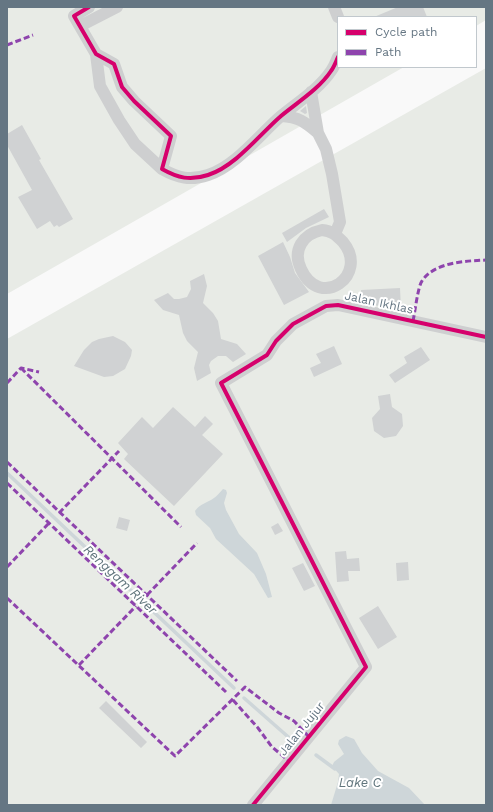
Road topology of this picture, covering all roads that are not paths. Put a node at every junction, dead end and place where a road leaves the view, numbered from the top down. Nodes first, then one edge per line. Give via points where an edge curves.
1 (89, 7) edge
2 (117, 7) edge
3 (80, 26) junction
4 (96, 54) junction
5 (337, 59) edge
6 (311, 92) junction
7 (281, 116) junction
8 (318, 133) junction
9 (162, 169) junction
10 (334, 234) junction
11 (334, 287) junction
12 (338, 305) junction
13 (486, 337) edge
14 (366, 667) joint
15 (253, 805) edge

1 - 3 street via 74,16
2 - 3 street
3 - 4 street
4 - 9 street via 100,86 119,120 135,144
4 - 9 street via 114,64 122,87 171,136
5 - 6 street via 331,71
6 - 7 street
6 - 8 street
7 - 8 street via 294,116
7 - 9 street via 252,144 217,171 197,178 182,178
8 - 10 street via 326,149 340,222
10 - 11 street via 344,244 350,261 350,270 346,277
10 - 11 street via 322,230 307,235 298,248 298,258 300,268 310,282 318,287
11 - 12 street
12 - 13 street, Jalan Ikhlas
12 - 14 street, Jalan Ikhlas via 326,306 293,324 268,355 220,383
14 - 15 street, Jalan Jujur

